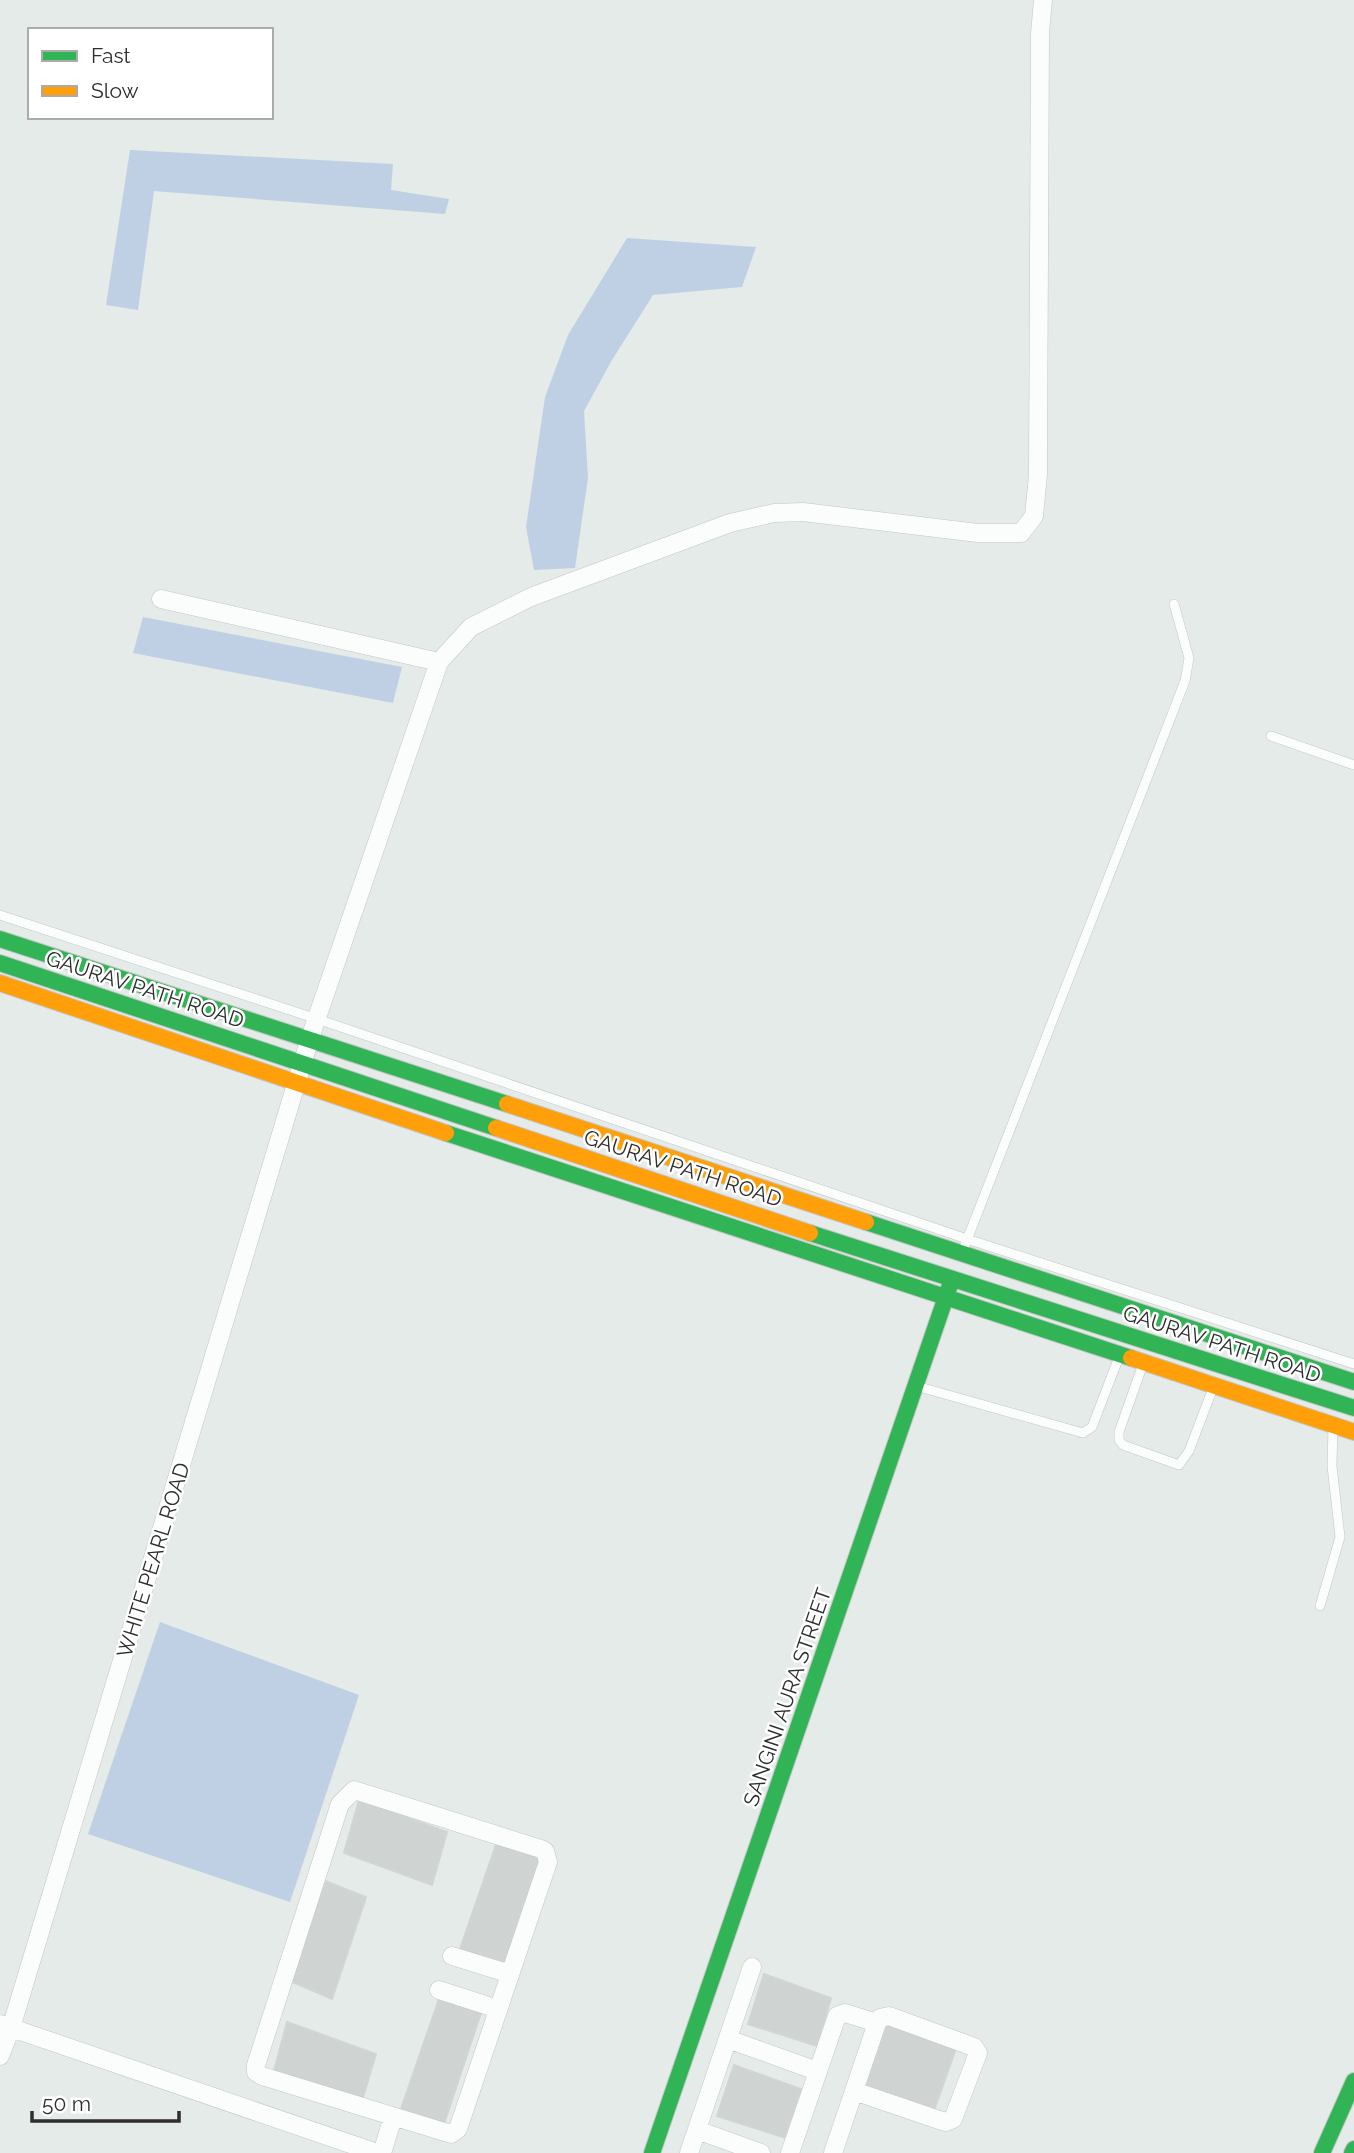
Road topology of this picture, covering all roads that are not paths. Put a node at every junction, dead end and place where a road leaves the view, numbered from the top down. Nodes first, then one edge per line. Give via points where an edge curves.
1 (1042, 0) edge
2 (161, 599) dead end
3 (1174, 604) dead end
4 (439, 662) junction
5 (1271, 736) dead end
6 (1354, 765) edge
7 (0, 915) edge
8 (0, 939) edge
9 (0, 963) edge
10 (0, 983) edge
11 (317, 1019) junction
12 (310, 1038) junction
13 (304, 1064) junction
14 (298, 1084) junction
15 (967, 1239) junction
16 (961, 1255) junction
17 (952, 1280) junction
18 (946, 1298) junction
19 (1119, 1355) junction
20 (1143, 1363) junction
21 (1354, 1364) edge
22 (1354, 1382) edge
23 (916, 1386) junction
24 (1213, 1386) junction
25 (1354, 1408) edge
26 (1333, 1425) junction
27 (1354, 1432) edge
28 (1320, 1606) dead end
29 (452, 1956) dead end
30 (752, 1967) dead end
31 (510, 1974) junction
32 (439, 1990) dead end
33 (498, 2009) junction
34 (877, 2023) junction
35 (6, 2026) edge
36 (728, 2039) junction
37 (0, 2056) edge
38 (817, 2071) junction
39 (1354, 2081) edge
40 (854, 2091) junction
41 (393, 2117) junction
42 (697, 2130) junction
43 (380, 2153) edge
44 (652, 2153) edge
45 (690, 2153) edge
46 (761, 2153) edge
47 (790, 2153) edge
48 (833, 2153) edge
49 (1322, 2153) edge

1 - 4 street via 1038,475 1034,516 1021,533 774,513 730,523 531,597 471,627
2 - 4 street
3 - 15 lane via 1189,658 1185,681
4 - 11 street
5 - 6 lane
7 - 11 lane
8 - 12 main road, GAURAV PATH ROAD
9 - 13 main road, GAURAV PATH ROAD
10 - 14 main road
11 - 12 street
11 - 15 lane
12 - 13 street
12 - 16 main road, GAURAV PATH ROAD
13 - 14 street, WHITE PEARL ROAD
13 - 17 main road, GAURAV PATH ROAD
14 - 18 main road
14 - 35 street, WHITE PEARL ROAD
15 - 16 lane
15 - 21 lane
16 - 17 main road, SANGINI AURA STREET
16 - 22 main road, GAURAV PATH ROAD
17 - 18 main road, SANGINI AURA STREET
17 - 25 main road, GAURAV PATH ROAD
18 - 19 main road
18 - 23 main road, SANGINI AURA STREET
19 - 20 main road
19 - 23 lane via 1092,1427 1083,1433
20 - 24 main road
20 - 24 lane via 1119,1440 1179,1465 1189,1451
23 - 44 main road, SANGINI AURA STREET
24 - 26 main road
26 - 27 main road
26 - 28 lane via 1332,1466 1340,1537
29 - 31 street
30 - 36 street
31 - 33 street
31 - 41 street via 548,1862 545,1852 359,1791 349,1792 340,1804 255,2070
32 - 33 street
33 - 41 street via 455,2132 444,2133
34 - 38 street via 841,2012
34 - 40 street
34 - 40 street via 889,2016 974,2047 977,2057 950,2121
35 - 37 street, WHITE PEARL ROAD
35 - 43 street
36 - 38 street
36 - 42 street
38 - 47 street
39 - 49 main road
40 - 48 street
41 - 43 street
42 - 45 street
42 - 46 street

